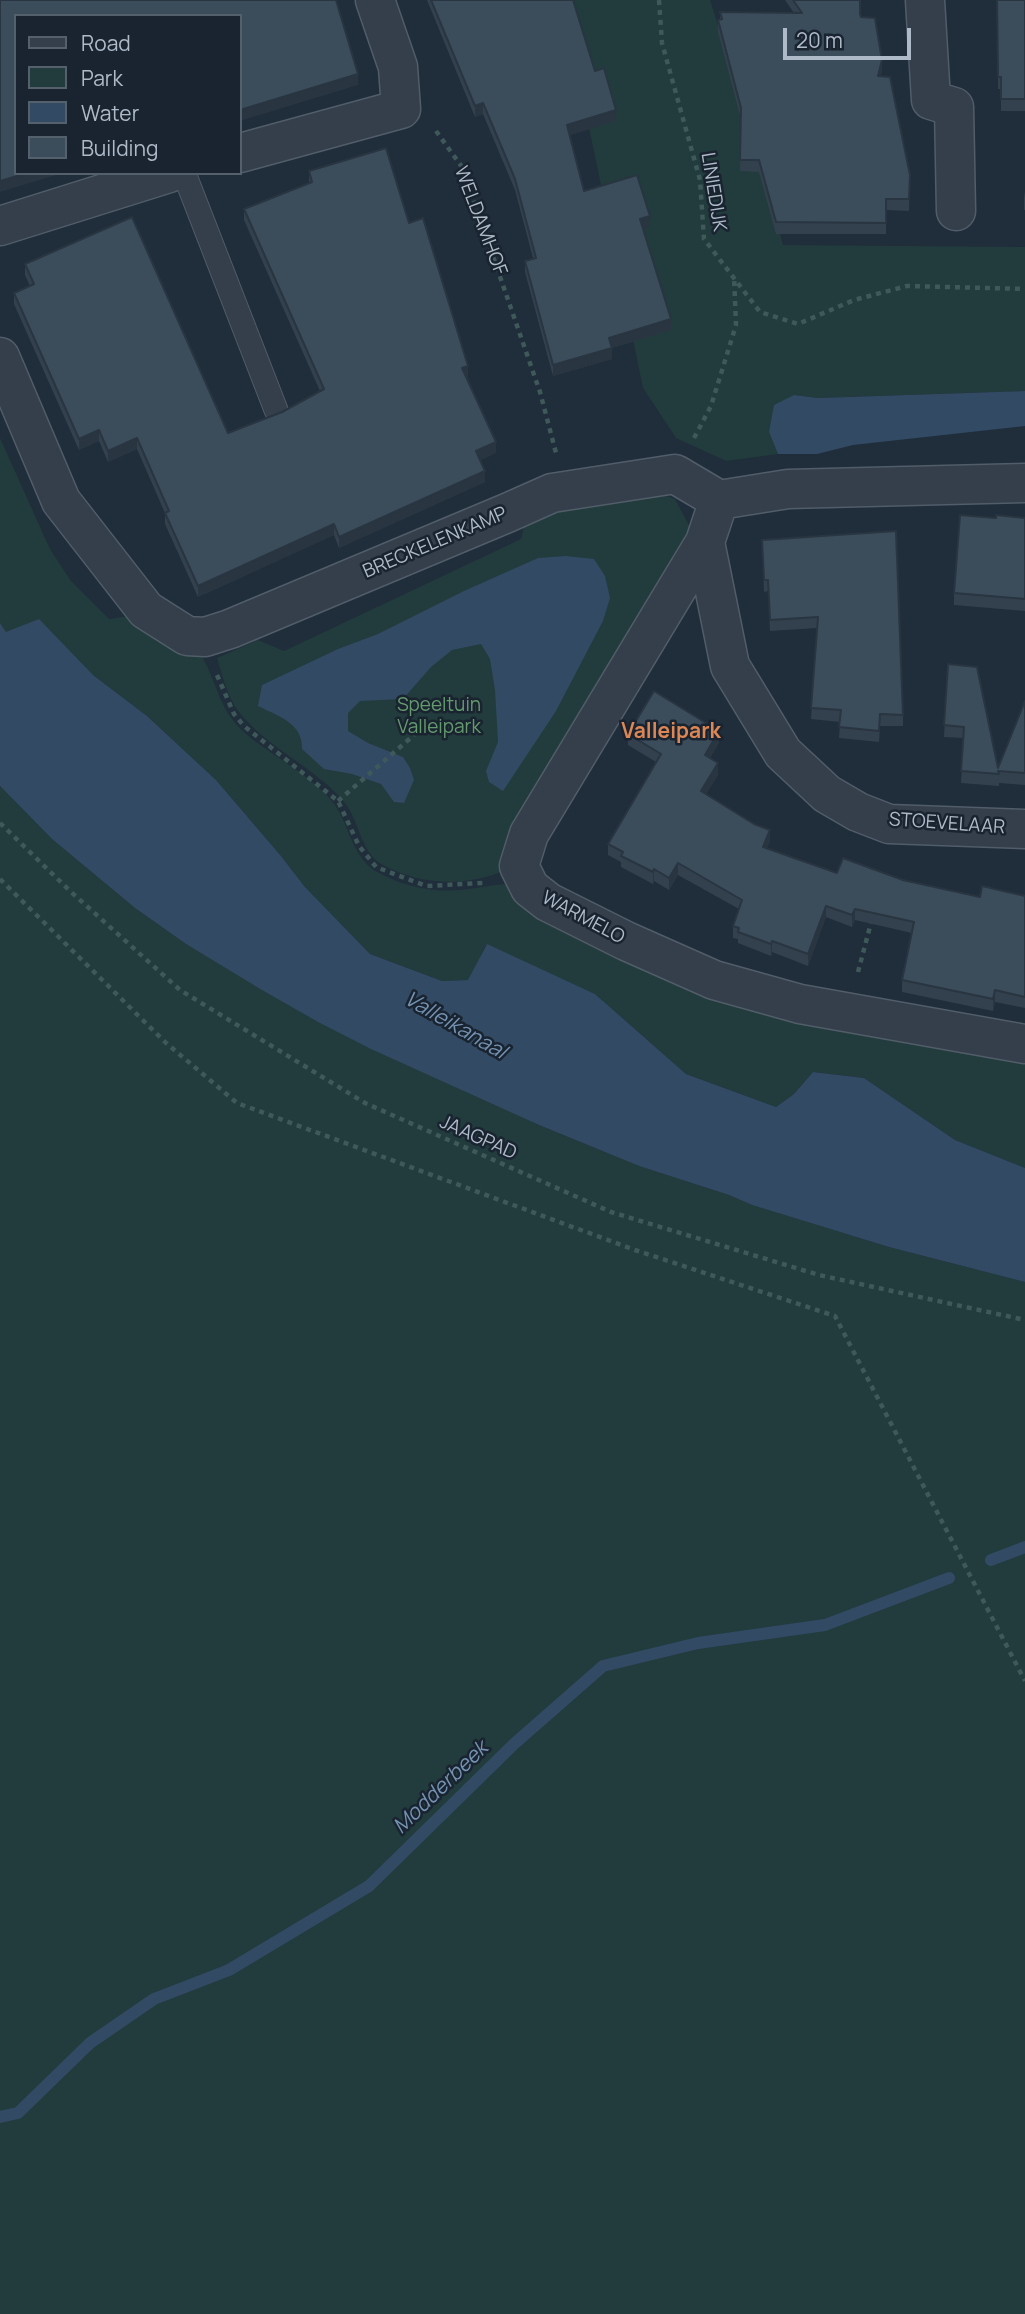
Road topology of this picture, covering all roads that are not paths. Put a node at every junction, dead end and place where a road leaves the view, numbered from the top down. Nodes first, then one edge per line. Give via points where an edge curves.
1 (375, 0) edge
2 (925, 0) edge
3 (242, 152) edge
4 (163, 175) edge
5 (185, 175) edge
6 (956, 211) dead end
7 (0, 226) edge
8 (0, 357) edge
9 (276, 410) dead end
10 (1025, 483) edge
11 (719, 500) junction
12 (705, 542) junction
13 (1025, 829) edge
14 (1025, 1044) edge

1 - 3 street via 398,67 401,109
2 - 6 street via 931,100 954,107
4 - 7 street
5 - 9 lane
8 - 11 street, BRECKELENKAMP via 61,501 146,610 187,636 205,637 230,629 552,493 675,474
10 - 11 street via 788,489
11 - 12 street
12 - 13 street, STOEVELAAR via 730,666 783,753 828,794 889,824
12 - 14 street, WARMELO via 529,834 520,873 548,902 714,980 800,1004

